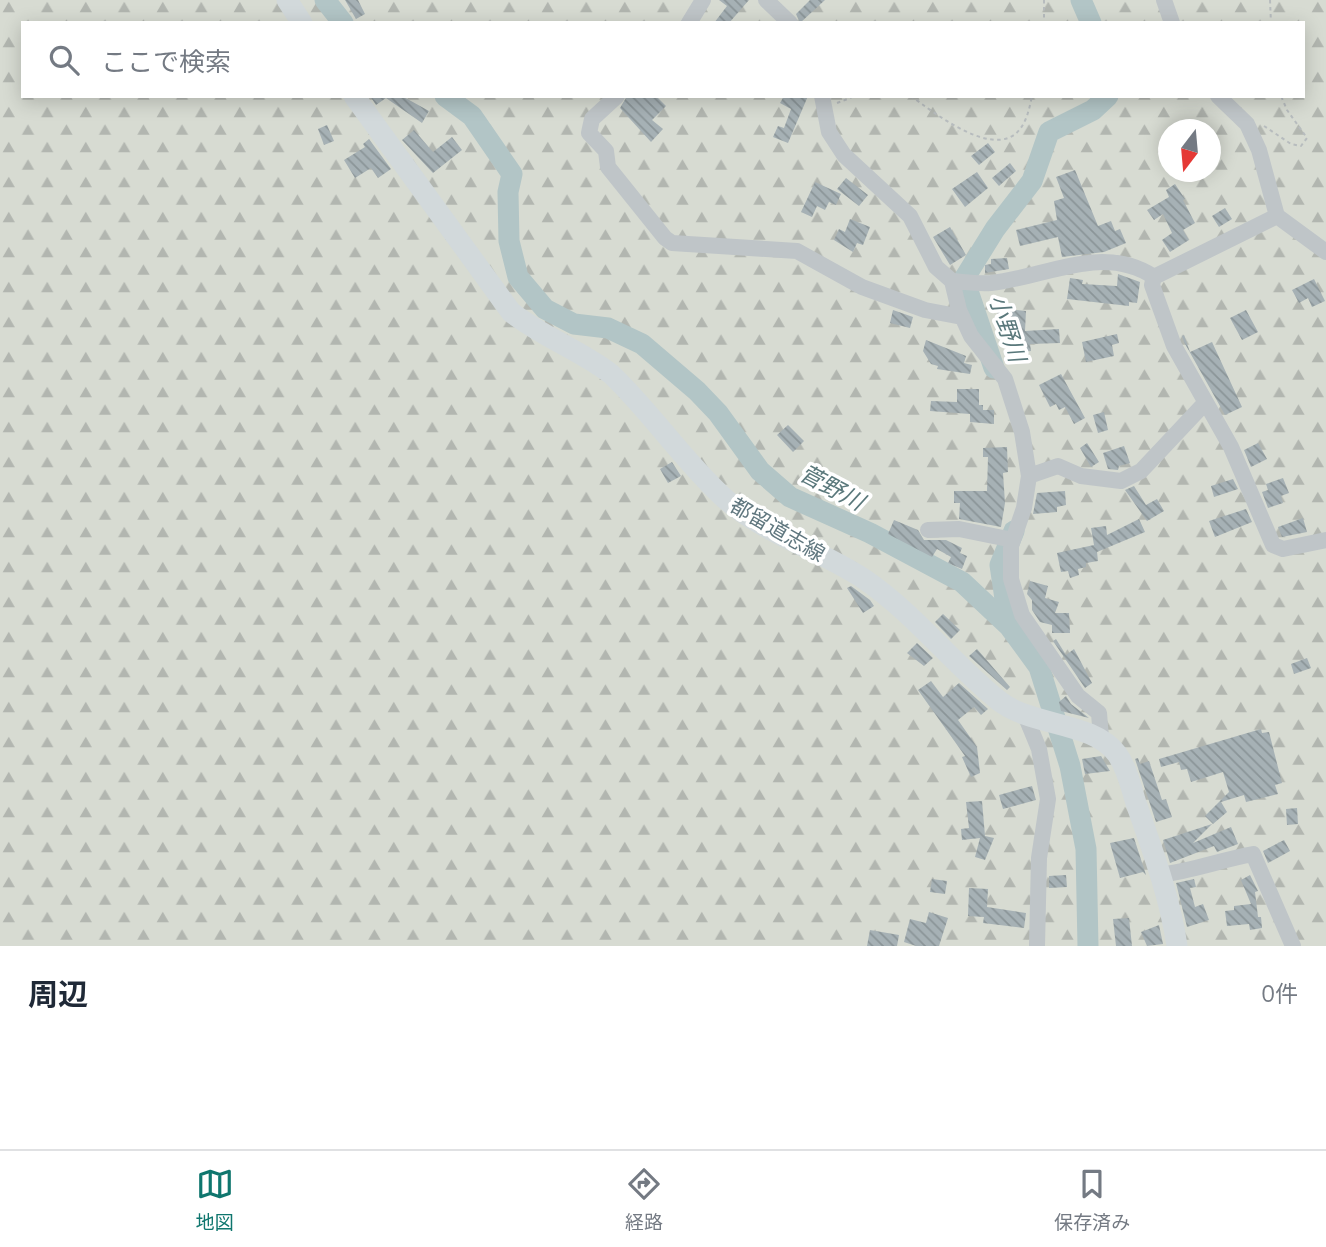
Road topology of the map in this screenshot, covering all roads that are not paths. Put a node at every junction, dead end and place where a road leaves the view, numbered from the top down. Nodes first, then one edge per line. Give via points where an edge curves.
1 (287, 0) edge
2 (703, 0) edge
3 (766, 0) edge
4 (1164, 0) edge
5 (301, 21) edge
6 (690, 21) edge
7 (788, 21) edge
8 (1171, 21) edge
9 (355, 98) edge
10 (615, 98) edge
11 (1220, 98) edge
12 (823, 101) edge
13 (1277, 216) junction
14 (1326, 252) edge
15 (1154, 277) junction
16 (953, 281) junction
17 (962, 317) junction
18 (1205, 403) junction
19 (1029, 476) junction
20 (928, 530) dead end
21 (1013, 540) junction
22 (1326, 540) edge
23 (1025, 715) junction
24 (1101, 738) junction
25 (1159, 875) junction
26 (1037, 946) edge
27 (1177, 946) edge
28 (1293, 946) edge

1 - 5 main road
2 - 6 street
3 - 7 street
4 - 8 street
9 - 23 main road, 都留道志線 via 511,312 611,374 742,512 862,578 999,701
10 - 17 street via 592,119 589,133 606,151 608,167 672,243 797,251 862,287 925,310
11 - 13 street via 1247,124
12 - 16 street via 829,132 844,155 910,216 936,267
13 - 14 street
13 - 15 street
15 - 16 street via 1137,266 1105,260 989,284
15 - 18 street via 1152,285 1174,346
16 - 17 street
17 - 19 street via 1005,379 1022,432
18 - 19 street via 1141,471 1121,481 1081,476 1058,466
18 - 22 street via 1231,447 1273,545 1283,549
19 - 21 street
20 - 21 street via 959,529
21 - 24 street via 1011,579 1022,615 1078,696 1099,713
23 - 24 main road, 都留道志線
23 - 26 street via 1039,749 1048,799 1039,858
24 - 25 main road via 1124,765
25 - 27 main road
25 - 28 street via 1253,854

